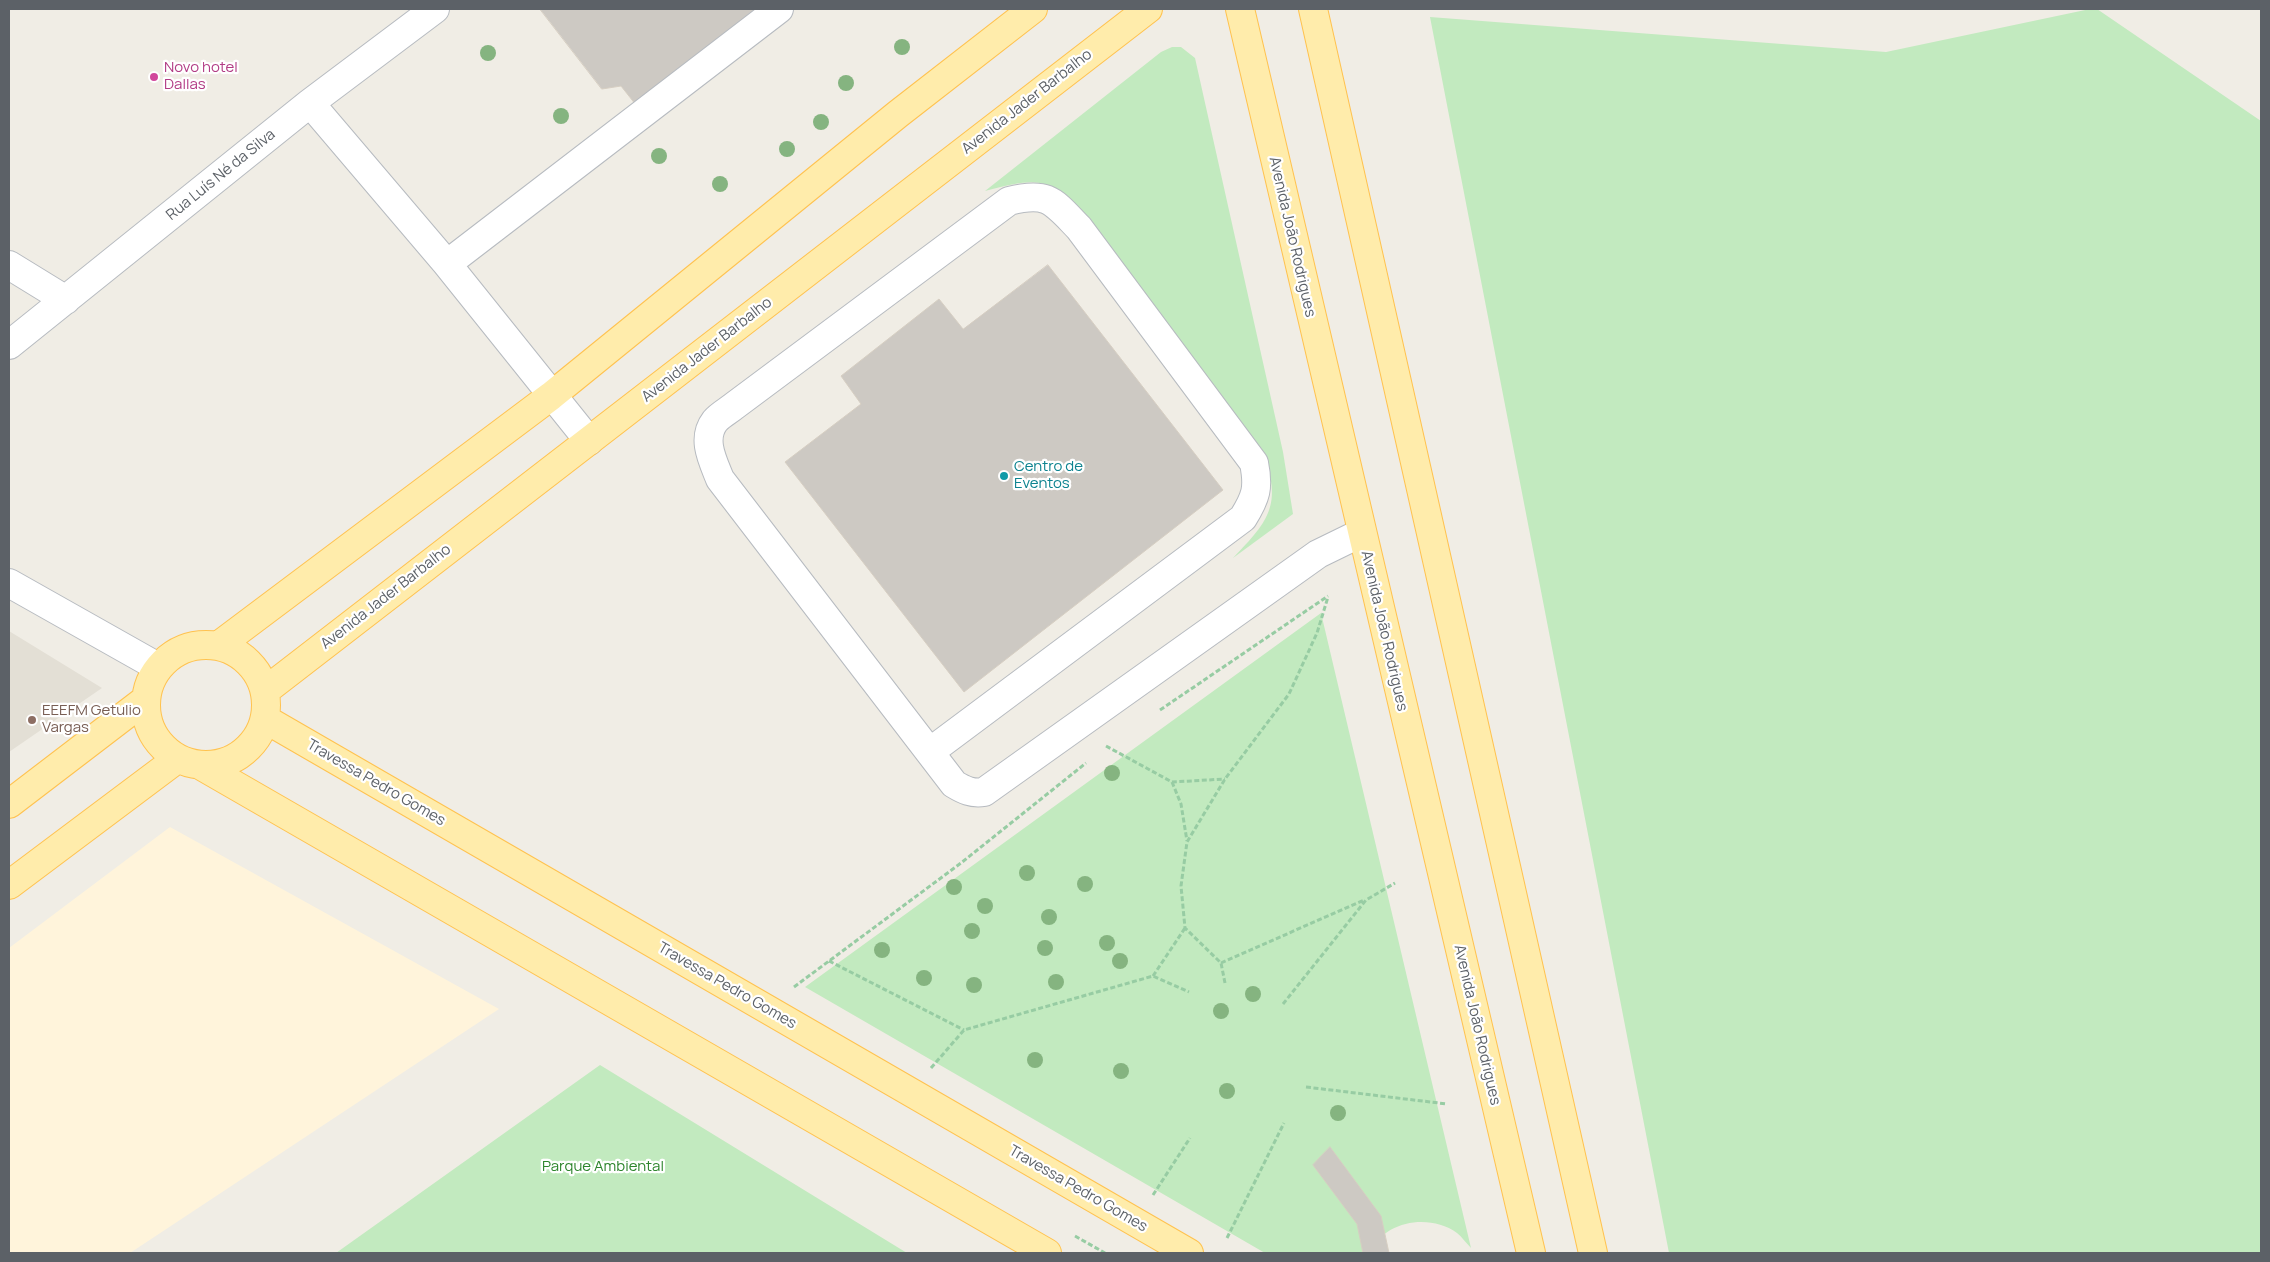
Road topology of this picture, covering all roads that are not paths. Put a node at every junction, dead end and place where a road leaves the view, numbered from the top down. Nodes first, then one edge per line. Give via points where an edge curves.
1 (435, 9) edge
2 (779, 9) edge
3 (1034, 9) edge
4 (1148, 9) edge
5 (1240, 9) edge
6 (1313, 9) edge
7 (310, 103) junction
8 (447, 264) junction
9 (9, 265) edge
10 (66, 300) junction
11 (9, 345) edge
12 (551, 396) junction
13 (589, 441) junction
14 (1361, 533) junction
15 (9, 583) edge
16 (218, 646) junction
17 (158, 668) junction
18 (265, 691) junction
19 (145, 700) junction
20 (265, 719) junction
21 (931, 751) junction
22 (189, 762) junction
23 (9, 804) edge
24 (9, 885) edge
25 (1046, 1253) edge
26 (1189, 1253) edge
27 (1531, 1253) edge
28 (1593, 1253) edge

1 - 7 street, Rua Luís Né da Silva
2 - 8 street
3 - 12 main road via 898,114
4 - 13 main road, Avenida Jader Barbalho
5 - 14 main road, Avenida João Rodrigues
6 - 28 main road
7 - 8 street
7 - 10 street, Rua Luís Né da Silva
8 - 12 street
9 - 10 street
10 - 11 street, Rua Luís Né da Silva
12 - 13 street
12 - 16 main road
13 - 18 main road, Avenida Jader Barbalho
14 - 21 street via 1318,554 984,792 965,791 954,784
14 - 27 main road, Avenida João Rodrigues
15 - 17 street
16 - 17 main road via 202,644 184,648
16 - 18 main road via 235,651 248,662 259,675
17 - 19 main road via 149,683
18 - 20 main road
19 - 22 main road via 146,718 152,734 163,748
19 - 23 main road
20 - 22 main road via 258,735 241,754 218,764
20 - 26 main road, Travessa Pedro Gomes
21 - 21 street via 720,479 711,457 708,434 715,421 734,406 995,210 1009,200 1037,196 1053,202 1079,228 1254,463 1258,481 1255,500 1243,518 1224,534
22 - 24 main road
22 - 25 main road

